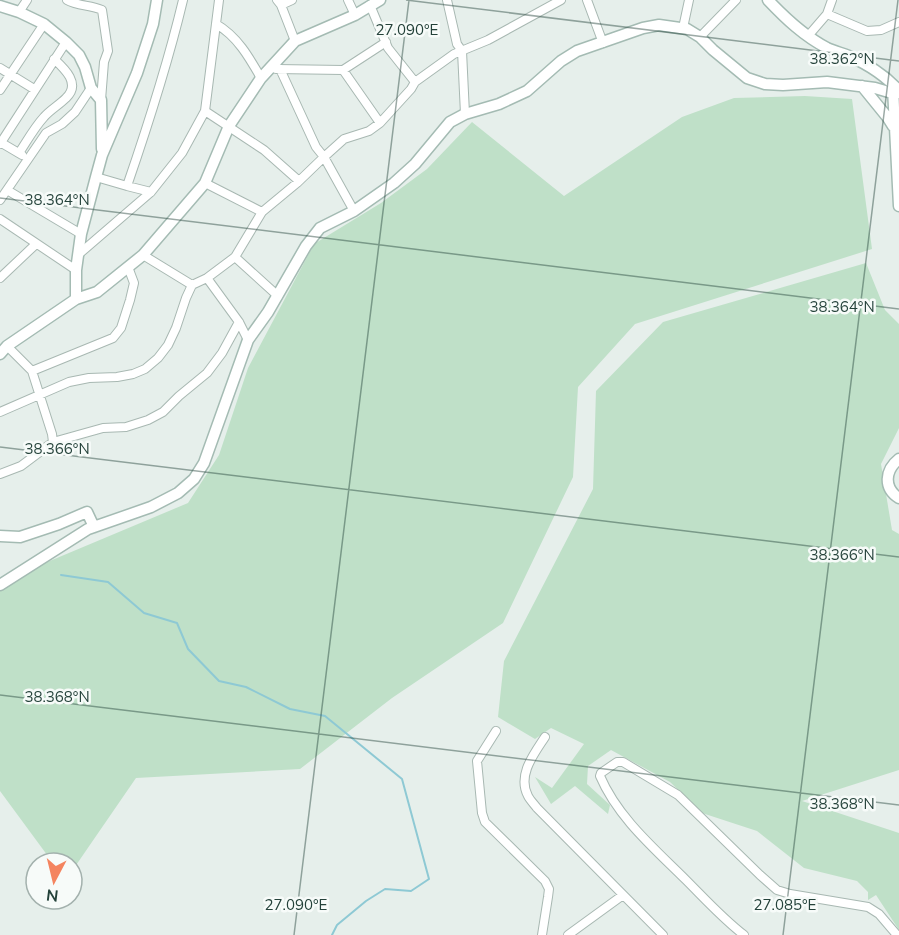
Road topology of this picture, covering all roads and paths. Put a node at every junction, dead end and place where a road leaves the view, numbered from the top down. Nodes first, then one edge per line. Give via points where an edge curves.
1 (27, 0) edge
2 (67, 0) edge
3 (157, 0) edge
4 (183, 0) edge
5 (219, 0) edge
6 (292, 0) edge
7 (348, 0) edge
8 (447, 0) edge
9 (561, 0) edge
10 (587, 0) edge
11 (689, 0) edge
12 (736, 0) edge
13 (832, 0) edge
14 (279, 2) edge
15 (774, 2) edge
16 (375, 3) edge
17 (0, 6) edge
18 (19, 12) junction
19 (827, 14) junction
20 (355, 15) junction
21 (899, 22) edge
22 (44, 24) junction
23 (216, 24) junction
24 (683, 28) junction
25 (808, 36) junction
26 (700, 37) junction
27 (296, 41) junction
28 (66, 42) junction
29 (386, 42) junction
30 (603, 43) junction
31 (462, 51) junction
32 (54, 59) junction
33 (0, 68) edge
34 (343, 70) junction
35 (270, 72) junction
36 (10, 75) junction
37 (415, 82) junction
38 (862, 86) junction
39 (91, 88) junction
40 (34, 89) junction
41 (896, 89) edge
42 (0, 90) edge
43 (101, 100) junction
44 (205, 111) junction
45 (465, 114) junction
46 (380, 123) junction
47 (229, 126) junction
48 (895, 130) junction
49 (0, 143) edge
50 (19, 153) junction
51 (102, 155) junction
52 (324, 157) junction
53 (28, 159) junction
54 (96, 177) junction
55 (299, 181) junction
56 (205, 183) junction
57 (127, 186) junction
58 (8, 190) junction
59 (151, 192) junction
60 (0, 200) edge
61 (899, 206) edge
62 (354, 210) junction
63 (262, 212) junction
64 (0, 219) edge
65 (81, 234) junction
66 (36, 244) junction
67 (79, 254) junction
68 (142, 255) junction
69 (235, 257) junction
70 (128, 267) junction
71 (76, 270) junction
72 (0, 278) edge
73 (207, 278) junction
74 (192, 285) junction
75 (278, 296) junction
76 (75, 299) junction
77 (238, 322) junction
78 (248, 340) junction
79 (2, 347) edge
80 (32, 371) junction
81 (40, 395) junction
82 (0, 412) edge
83 (53, 442) junction
84 (899, 459) edge
85 (0, 474) edge
86 (899, 498) edge
87 (94, 526) junction
88 (0, 536) edge
89 (0, 585) edge
90 (496, 731) dead end
91 (545, 737) dead end
92 (623, 895) junction
93 (542, 935) edge
94 (568, 935) edge
95 (663, 935) edge
96 (744, 935) edge
97 (897, 935) edge

1 - 18 street
2 - 43 street via 102,10 108,51
3 - 51 street via 137,73
4 - 57 street
5 - 23 street
6 - 14 street
7 - 20 street
8 - 31 street
9 - 31 street
10 - 30 street
11 - 24 street
12 - 26 street
13 - 19 street
14 - 27 street
15 - 25 street
16 - 20 street
16 - 29 street
17 - 18 street
18 - 22 street
19 - 21 street via 867,31
19 - 25 street
20 - 27 street
22 - 28 street
22 - 36 street
23 - 35 street
23 - 44 street
24 - 26 street
24 - 30 street via 651,26
25 - 41 street via 873,69
26 - 38 street via 747,78 765,84 826,81
27 - 35 street
28 - 32 street
28 - 39 street via 79,55
29 - 34 street
29 - 37 street
30 - 45 street via 561,60 527,91
31 - 37 street
31 - 45 street
32 - 40 street
32 - 50 street via 65,68 72,88 38,123
33 - 36 street
34 - 35 street
34 - 46 street
35 - 47 street
35 - 52 street
36 - 40 street
36 - 42 street
37 - 46 street
38 - 41 street
38 - 48 street
39 - 43 street
39 - 53 street via 75,112 46,133
40 - 49 street
41 - 48 street
43 - 51 street
44 - 47 street
44 - 59 street via 182,153
45 - 62 street via 450,122 394,183
46 - 52 street via 344,139
47 - 55 street
47 - 56 street
48 - 61 street
49 - 50 street
50 - 53 street
51 - 54 street
52 - 55 street
52 - 62 street
53 - 58 street
54 - 57 street
54 - 65 street
55 - 63 street
56 - 63 street
56 - 68 street
57 - 59 street
58 - 60 street
58 - 65 street
59 - 67 street
62 - 75 street via 320,228
63 - 69 street
64 - 66 street
65 - 67 street
66 - 71 street
66 - 72 street
67 - 71 street
68 - 70 street
68 - 74 street
69 - 73 street
69 - 75 street
70 - 76 street via 97,292
70 - 80 street via 134,283 121,328 113,338
71 - 76 street
73 - 74 street
73 - 77 street
74 - 81 street via 168,345 145,369 117,377 69,382
75 - 78 street
76 - 79 street
77 - 78 street
77 - 83 street via 207,373 163,412 126,427 104,428
78 - 87 street via 204,463 194,479 178,493 151,507
79 - 80 street
80 - 81 street
81 - 82 street
81 - 83 street
83 - 85 street via 21,465
84 - 86 street via 887,479 888,487
87 - 88 street via 87,512 20,537
87 - 89 street
90 - 93 street via 477,761 482,813 485,822 549,889
91 - 92 street via 525,773 528,796
92 - 94 street
92 - 95 street
96 - 97 street via 640,834 619,809 601,773 623,762 678,795 777,890 868,907

